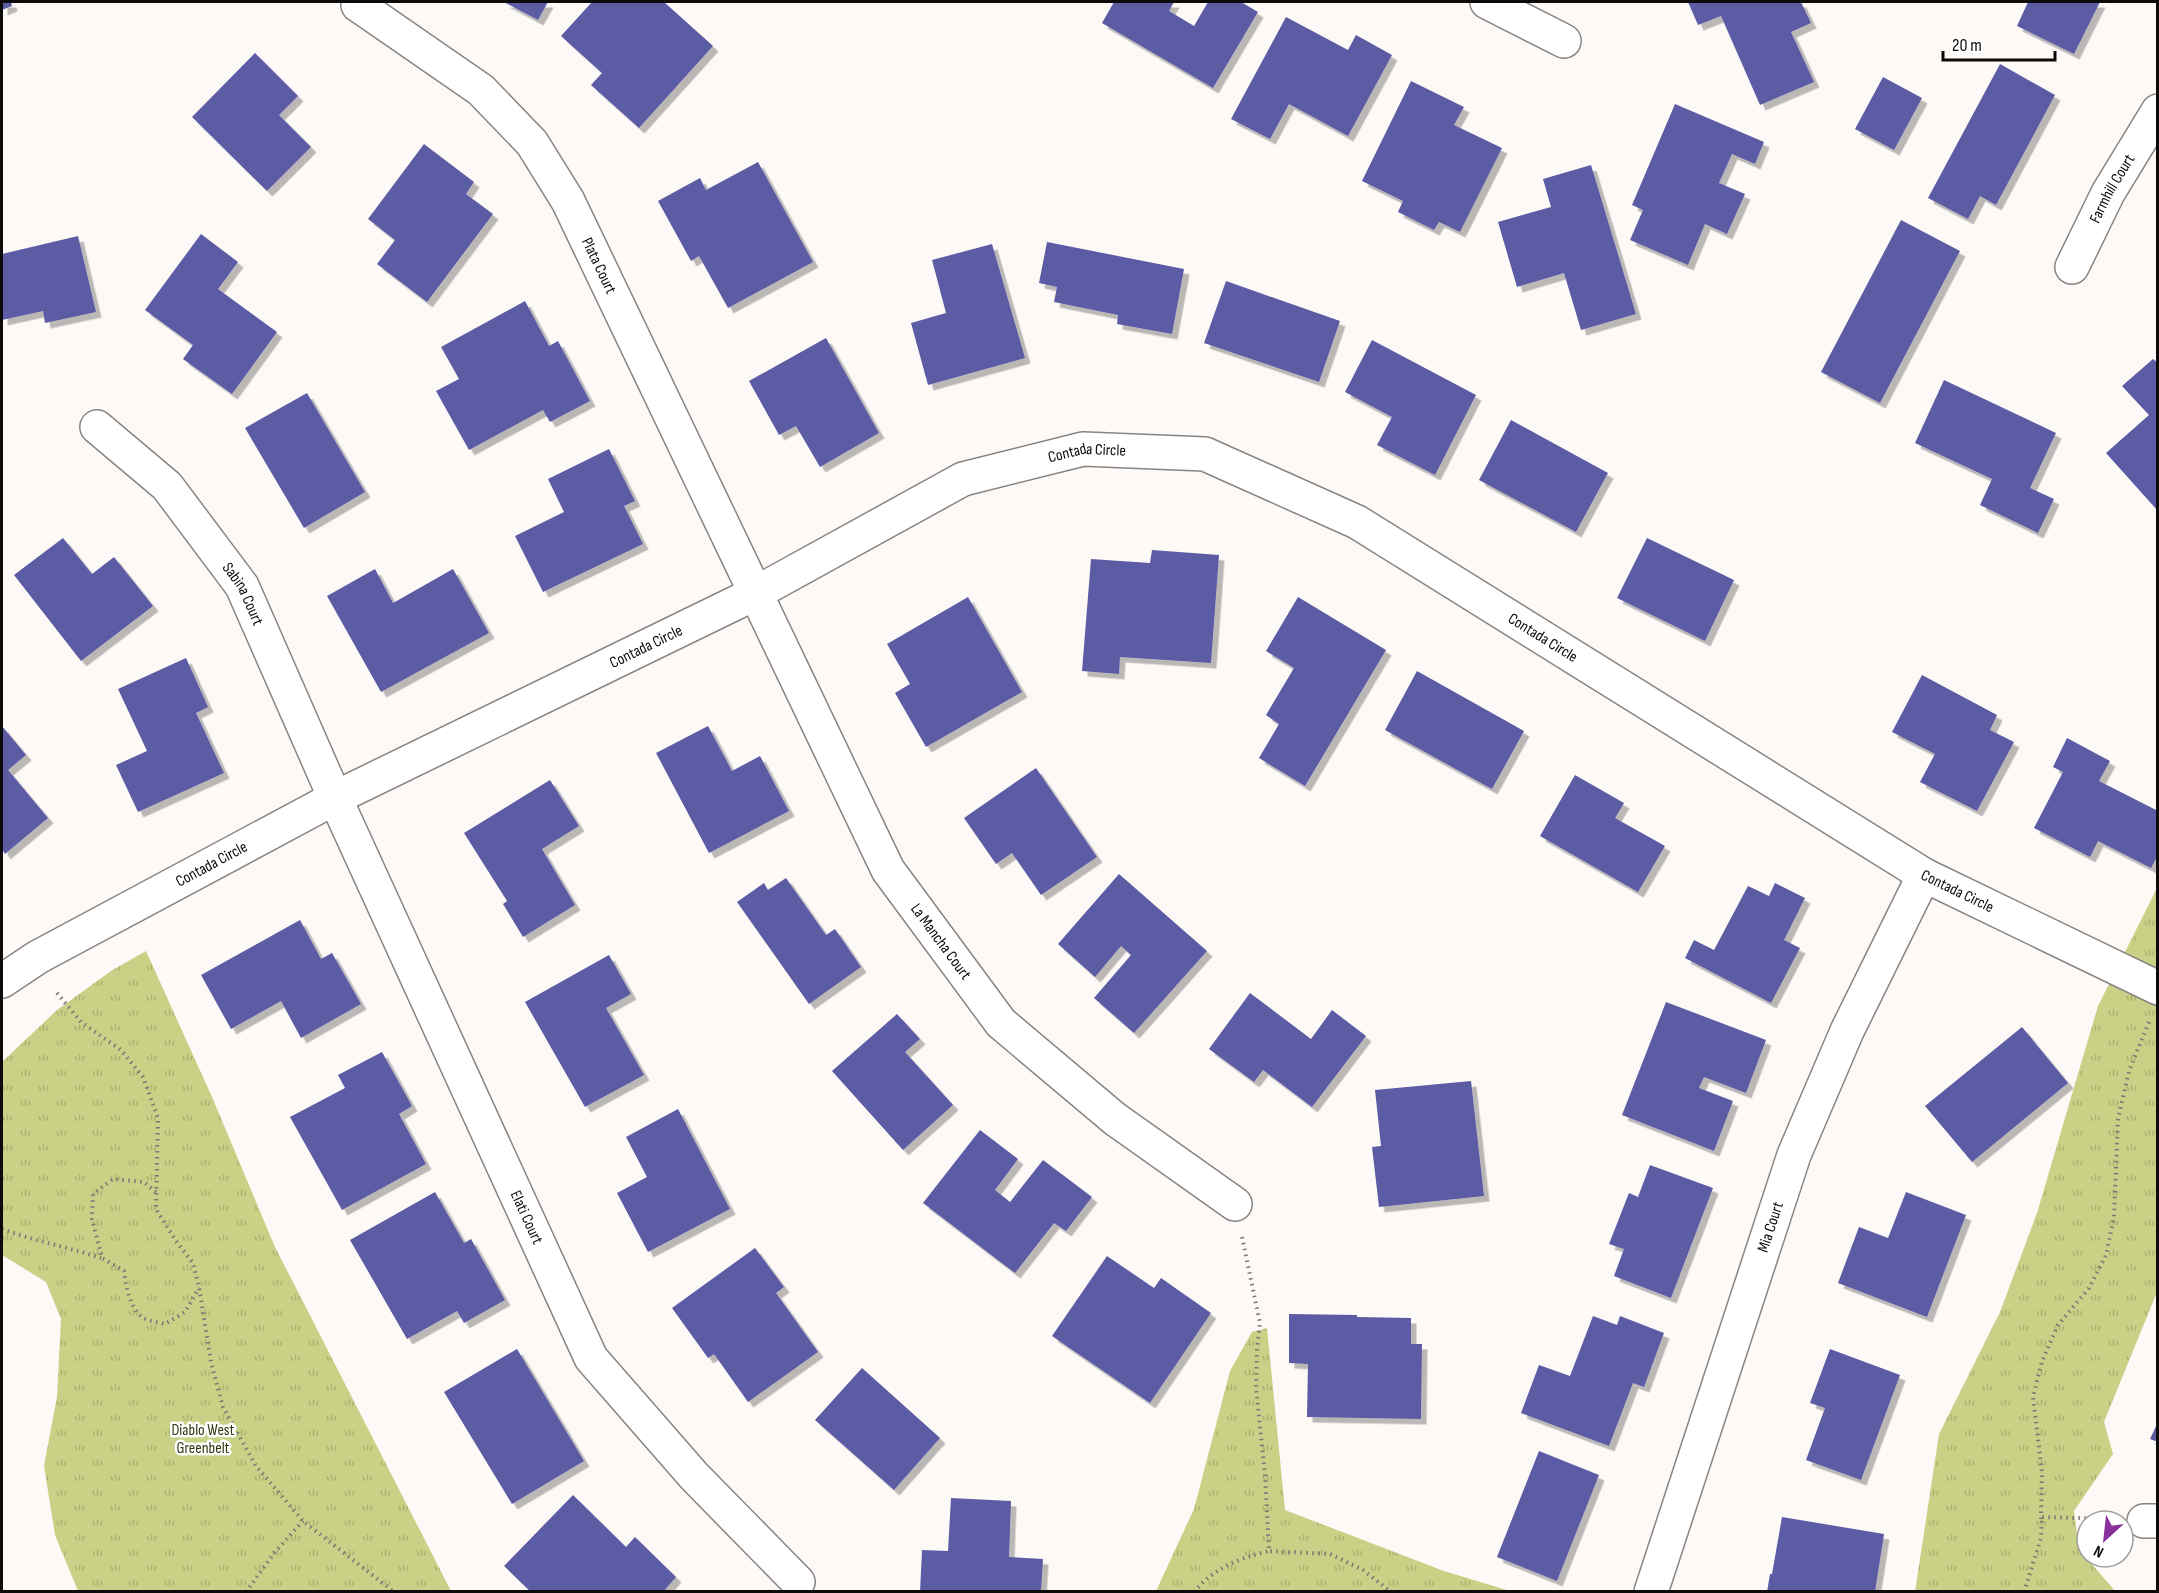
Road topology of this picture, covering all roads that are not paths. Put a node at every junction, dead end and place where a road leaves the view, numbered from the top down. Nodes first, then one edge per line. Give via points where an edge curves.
1 (1487, 2) edge
2 (358, 5) dead end
3 (1564, 41) dead end
4 (2157, 111) edge
5 (2072, 267) dead end
6 (97, 427) dead end
7 (756, 593) junction
8 (335, 798) junction
9 (1924, 876) junction
10 (2, 981) edge
11 (2157, 988) edge
12 (1235, 1204) road end
13 (798, 1582) dead end
14 (1651, 1592) edge

1 - 3 street
2 - 7 street, Plata Court via 481,90 532,143 567,201
4 - 5 street, Farmhill Court via 2108,193
6 - 8 street, Sabina Court via 167,486 242,586
7 - 8 street, Contada Circle
7 - 9 street, Contada Circle via 963,479 1083,449 1205,454 1357,522
7 - 12 street, La Mancha Court via 888,870 1001,1023 1115,1119
8 - 10 street, Contada Circle via 38,957
8 - 13 street, Elati Court via 591,1358 694,1476
9 - 11 street, Contada Circle
9 - 14 street, Mia Court via 1847,1031 1794,1155

